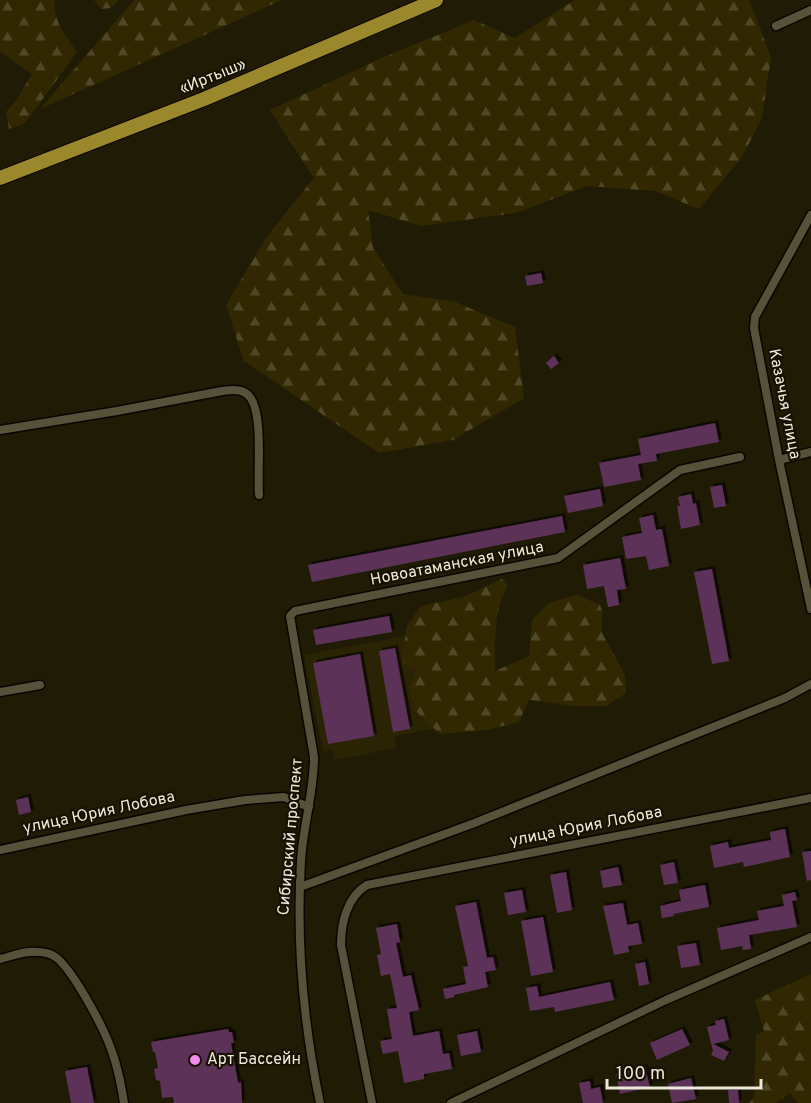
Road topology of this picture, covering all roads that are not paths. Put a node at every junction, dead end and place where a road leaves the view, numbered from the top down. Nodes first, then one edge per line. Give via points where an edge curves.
1 (436, 0) edge
2 (811, 10) edge
3 (776, 26) dead end
4 (0, 178) edge
5 (811, 215) edge
6 (0, 430) edge
7 (811, 452) edge
8 (740, 458) dead end
9 (779, 460) junction
10 (259, 495) dead end
11 (811, 609) edge
12 (295, 611) joint
13 (811, 684) edge
14 (40, 685) dead end
15 (0, 692) edge
16 (811, 798) edge
17 (309, 807) junction
18 (0, 850) edge
19 (300, 887) junction
20 (811, 937) edge
21 (0, 959) edge
22 (124, 1103) edge
23 (320, 1103) edge
24 (372, 1103) edge
25 (451, 1103) edge

1 - 4 highway, «Иртыш» via 204,99
2 - 3 street
5 - 9 street, Казачья улица via 755,317
6 - 10 street via 239,390 249,396 257,410
7 - 9 street
8 - 12 street, Новоатаманская улица via 680,470 558,558
9 - 11 street, Казачья улица
12 - 17 street, Сибирский проспект via 290,616 291,625 314,757
13 - 19 street via 601,773
14 - 15 street
16 - 24 street, улица Юрия Лобова via 367,885 354,894 343,923 341,945
17 - 18 street, улица Юрия Лобова via 284,797 245,800
17 - 19 street, Сибирский проспект
19 - 23 street, Сибирский проспект via 300,973
20 - 25 street via 666,1000
21 - 22 street via 39,951 52,954 70,970 110,1046

